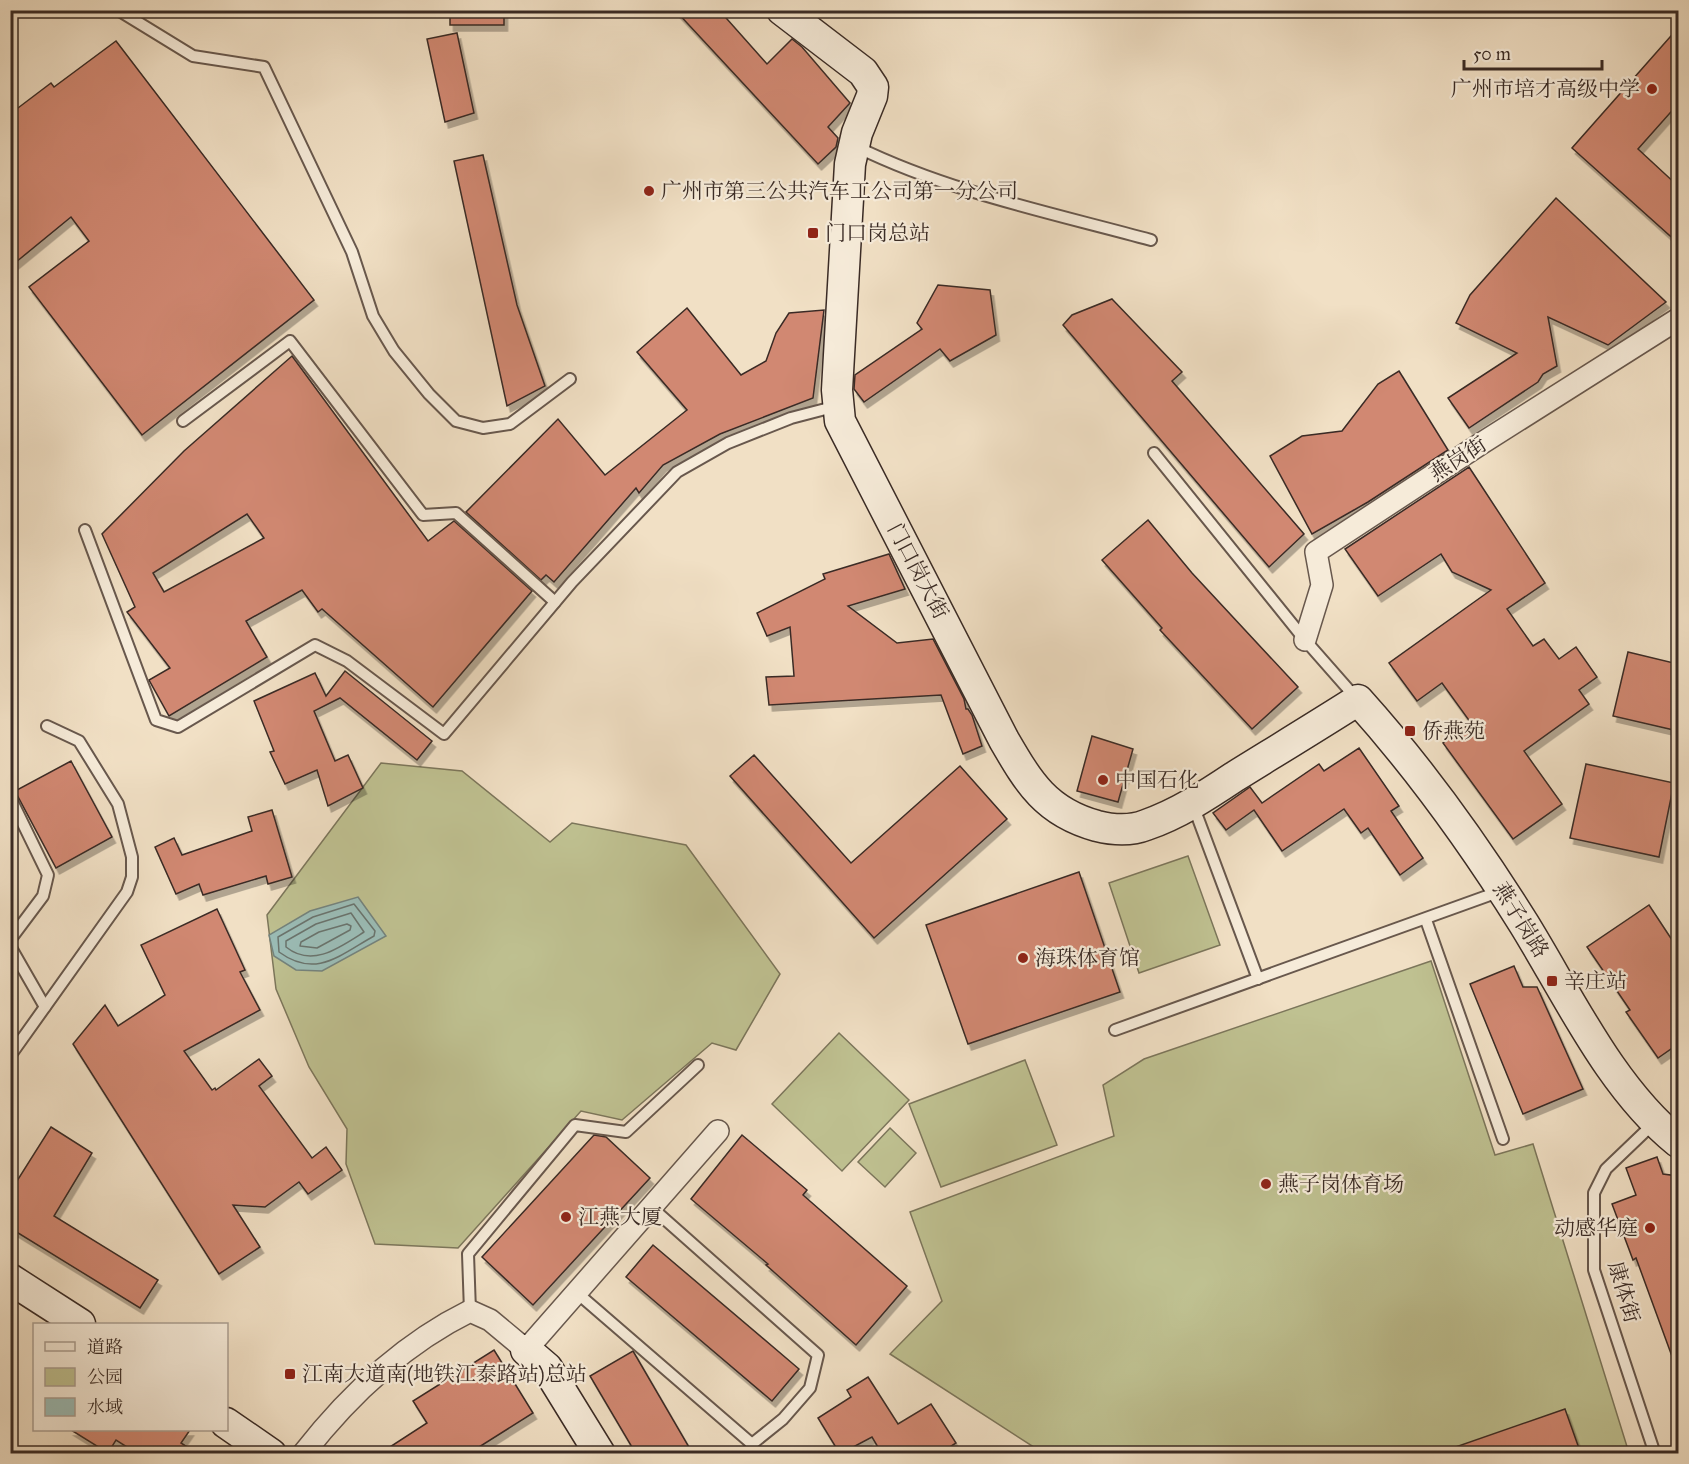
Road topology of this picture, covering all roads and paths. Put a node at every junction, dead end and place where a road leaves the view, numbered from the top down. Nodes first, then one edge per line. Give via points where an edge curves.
1 (118, 10) edge
2 (788, 13) edge
3 (854, 146) junction
4 (1151, 240) dead end
5 (1678, 319) edge
6 (570, 379) dead end
7 (838, 406) junction
8 (183, 422) dead end
9 (1154, 453) dead end
10 (85, 530) dead end
11 (555, 602) junction
12 (1305, 640) junction
13 (1358, 700) junction
14 (47, 726) dead end
15 (10, 796) edge
16 (1192, 803) junction
17 (1503, 890) junction
18 (1426, 920) junction
19 (10, 940) edge
20 (10, 946) edge
21 (1258, 979) junction
22 (45, 1007) junction
23 (1115, 1030) dead end
24 (14, 1041) edge
25 (10, 1056) edge
26 (698, 1065) dead end
27 (1656, 1122) junction
28 (718, 1131) dead end
29 (1503, 1139) dead end
30 (1678, 1142) edge
31 (651, 1207) junction
32 (10, 1279) edge
33 (576, 1292) junction
34 (470, 1311) junction
35 (78, 1323) edge
36 (525, 1350) junction
37 (228, 1424) edge
38 (750, 1449) edge
39 (1678, 1452) edge
40 (270, 1453) edge
41 (303, 1454) edge
42 (584, 1454) edge
43 (600, 1454) edge
44 (1655, 1454) edge
45 (1674, 1454) edge

1 - 6 lane via 193,56 264,68 352,252 373,316 394,351 456,421 483,428 510,424
2 - 3 street, 门口岗大街 via 863,72 873,87
3 - 4 lane via 966,190
3 - 7 street, 门口岗大街 via 846,210
5 - 12 street, 燕岗街 via 1316,552 1322,585
7 - 11 lane via 791,417 728,443 676,472
7 - 16 street, 门口岗大街 via 850,444 1004,740 1035,790 1067,816 1108,829 1145,826
8 - 11 lane via 290,340 423,515 456,513
9 - 12 lane
10 - 11 lane via 156,720 178,727 315,645 347,661 444,734
12 - 13 lane
13 - 16 street, 门口岗大街
13 - 17 street, 燕子岗路 via 1426,780
14 - 22 lane via 79,741 118,804 132,857 132,877 128,892
15 - 19 lane via 48,875 43,896
16 - 21 lane
17 - 18 lane
17 - 27 street, 燕子岗路 via 1630,1095
18 - 21 lane
18 - 29 lane
20 - 22 lane
21 - 23 lane
22 - 24 lane
24 - 25 lane
26 - 34 lane via 626,1132 575,1125 468,1254
27 - 30 street, 燕子岗路
27 - 44 lane, 康体街 via 1620,1154 1594,1193 1594,1270
28 - 31 street
31 - 33 street
31 - 38 lane via 818,1355 810,1388
32 - 35 street
33 - 36 street
33 - 38 lane
34 - 36 street via 490,1320
34 - 41 street via 426,1335 395,1359 352,1397
36 - 42 street
36 - 43 street via 547,1368
37 - 40 street
39 - 45 lane

